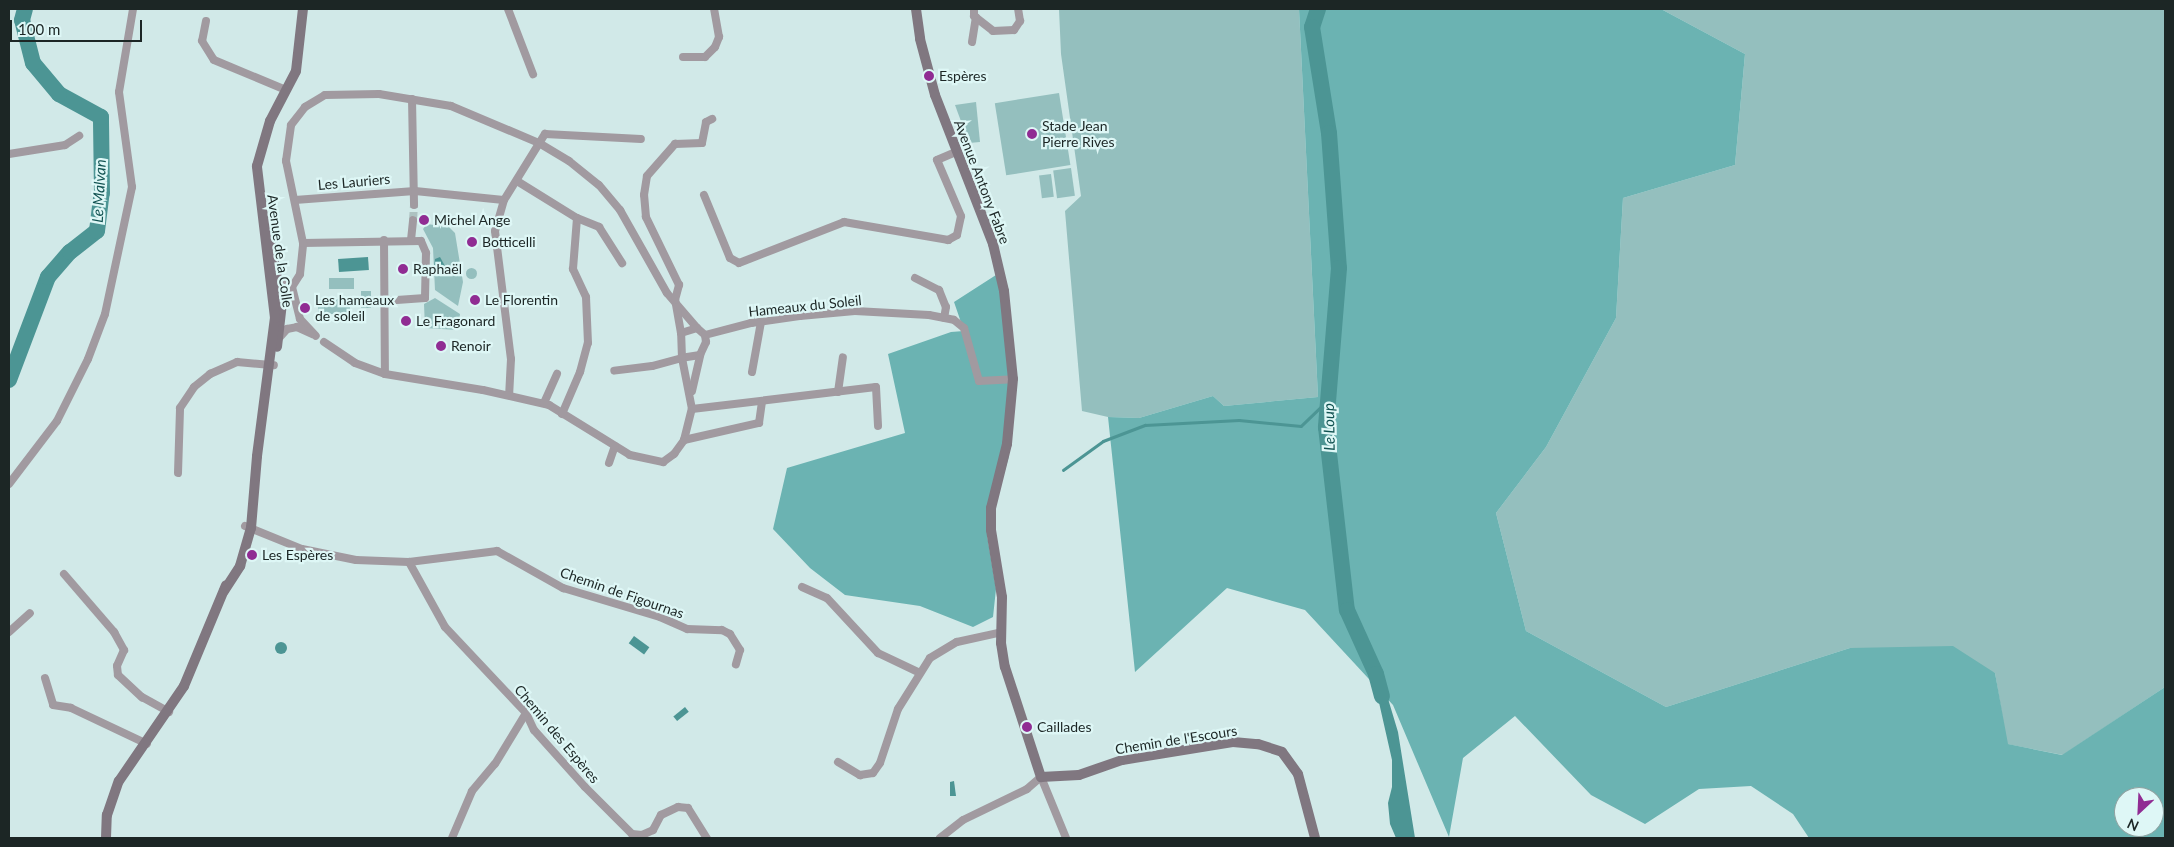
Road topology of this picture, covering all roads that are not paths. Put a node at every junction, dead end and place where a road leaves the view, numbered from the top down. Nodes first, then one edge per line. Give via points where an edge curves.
1 (133, 9) edge
2 (303, 9) edge
3 (508, 9) edge
4 (714, 9) edge
5 (916, 9) edge
6 (974, 9) edge
7 (1018, 9) edge
8 (976, 17) junction
9 (206, 21) dead end
10 (972, 42) dead end
11 (683, 57) dead end
12 (534, 74) dead end
13 (286, 90) junction
14 (412, 99) junction
15 (712, 119) dead end
16 (78, 136) dead end
17 (641, 138) dead end
18 (538, 143) junction
19 (956, 152) junction
20 (9, 154) edge
21 (516, 181) junction
22 (258, 189) junction
23 (416, 191) junction
24 (704, 195) dead end
25 (295, 200) junction
26 (504, 200) junction
27 (414, 205) tunnel mouth
28 (577, 218) junction
29 (412, 220) tunnel mouth
30 (384, 240) junction
31 (411, 240) junction
32 (303, 243) junction
33 (622, 263) dead end
34 (916, 278) dead end
35 (280, 281) junction
36 (292, 287) junction
37 (675, 300) junction
38 (386, 301) junction
39 (944, 318) junction
40 (761, 322) junction
41 (697, 328) junction
42 (681, 333) junction
43 (705, 336) junction
44 (279, 338) junction
45 (324, 342) dead end
46 (700, 355) junction
47 (843, 356) dead end
48 (682, 358) junction
49 (272, 364) junction
50 (614, 371) dead end
51 (752, 372) dead end
52 (385, 374) junction
53 (557, 374) dead end
54 (1013, 379) junction
55 (838, 392) junction
56 (692, 393) junction
57 (508, 395) junction
58 (762, 400) junction
59 (544, 403) junction
60 (692, 409) junction
61 (562, 414) junction
62 (878, 426) dead end
63 (684, 440) junction
64 (616, 446) junction
65 (609, 463) dead end
66 (178, 473) dead end
67 (9, 484) edge
68 (248, 527) junction
69 (409, 562) junction
70 (64, 574) dead end
71 (802, 587) dead end
72 (30, 613) dead end
73 (9, 632) edge
74 (1002, 632) junction
75 (736, 664) dead end
76 (918, 672) junction
77 (45, 678) dead end
78 (169, 712) junction
79 (526, 713) junction
80 (147, 744) junction
81 (838, 762) dead end
82 (1049, 776) junction
83 (106, 838) edge
84 (452, 838) edge
85 (707, 838) edge
86 (940, 838) edge
87 (1066, 838) edge
88 (1315, 838) edge

1 - 67 street via 119,92 132,187 105,314 88,359 56,421
2 - 13 street, Avenue de la Colle via 299,58
3 - 12 street
4 - 11 street via 719,37 715,47 705,56
5 - 19 street, Avenue Antony Fabre via 931,82
6 - 8 street
7 - 8 street via 1020,21 1014,30 992,32
8 - 10 street
9 - 13 street via 202,41 214,60
13 - 22 street, Avenue de la Colle via 262,142 256,176
14 - 18 street via 451,106
14 - 23 street via 411,155
14 - 25 street via 356,93 325,95 305,107 291,125 286,146 288,180
15 - 37 street via 706,122 702,143 675,144 647,176 644,195 646,217 679,285
16 - 20 street via 65,145
17 - 18 street via 550,133 542,136
18 - 21 street
18 - 37 street via 599,185 620,210 667,293
19 - 24 street via 937,160 961,216 957,234 948,240 844,222 739,263 730,258
19 - 54 street, Avenue Antony Fabre via 993,244 1006,305
21 - 26 street
21 - 28 street
22 - 35 street, Avenue de la Colle
22 - 49 street, Avenue de la Colle via 275,301
23 - 25 street, Les Lauriers
23 - 26 street, Les Lauriers
23 - 27 street
25 - 32 street
26 - 57 street via 495,231 511,359
28 - 33 street via 599,226
28 - 61 street via 573,269 586,298 588,343
29 - 31 street
30 - 31 street
30 - 32 street
30 - 38 street
31 - 38 street via 421,241 425,249 426,296 422,300
32 - 36 street via 300,274
34 - 39 street via 939,290 946,307
35 - 36 street
35 - 44 street, Avenue de la Colle
36 - 44 street via 300,319 316,336 297,327 287,329
37 - 41 street
37 - 42 street
38 - 52 street
39 - 40 street, Hameaux du Soleil via 856,311
39 - 54 street, Hameaux du Soleil via 964,328 979,382
40 - 43 street, Hameaux du Soleil
40 - 51 street
41 - 42 street
41 - 43 street
42 - 48 street
43 - 46 street
44 - 49 street, Avenue de la Colle
45 - 52 street via 348,359
46 - 48 street
46 - 56 street
47 - 55 street
48 - 50 street
48 - 56 street
49 - 66 street via 237,362 210,374 194,387 180,408
49 - 68 street, Avenue de la Colle
52 - 57 street
53 - 59 street
54 - 74 street, Avenue Antony Fabre via 1007,444 991,508 992,545 1002,597
55 - 58 street
55 - 62 street via 876,387
56 - 60 street
57 - 59 street
58 - 60 street
58 - 63 street via 759,423
59 - 61 street
60 - 63 street
61 - 64 street
63 - 64 street via 674,454 662,462 645,460
64 - 65 street
68 - 69 street, Chemin de Figournas via 302,549 329,556
68 - 78 street, Avenue de la Colle via 190,673
69 - 75 street, Chemin de Figournas via 497,551 563,588 660,617 687,629 722,630 736,641 740,650
69 - 79 street, Chemin des Espères via 445,627
70 - 78 street via 114,632 124,650 117,666 118,675 142,697
71 - 76 street via 827,598 878,653
72 - 73 street
74 - 76 street via 956,642 930,658
74 - 82 street, Avenue Antony Fabre via 1005,667
76 - 81 street via 898,709 878,768 868,775 860,775
77 - 80 street via 53,705 71,708
78 - 80 street, Avenue de la Colle
79 - 84 street via 495,764 472,791
79 - 85 street, Chemin des Espères via 534,730 632,834 642,835 653,830 662,815 678,807 688,808
80 - 83 street, Avenue de la Colle via 127,768 112,798
82 - 86 street via 963,820
82 - 87 street
82 - 88 street, Chemin de l'Escours via 1079,774 1122,760 1224,744 1258,744 1282,752 1298,774

